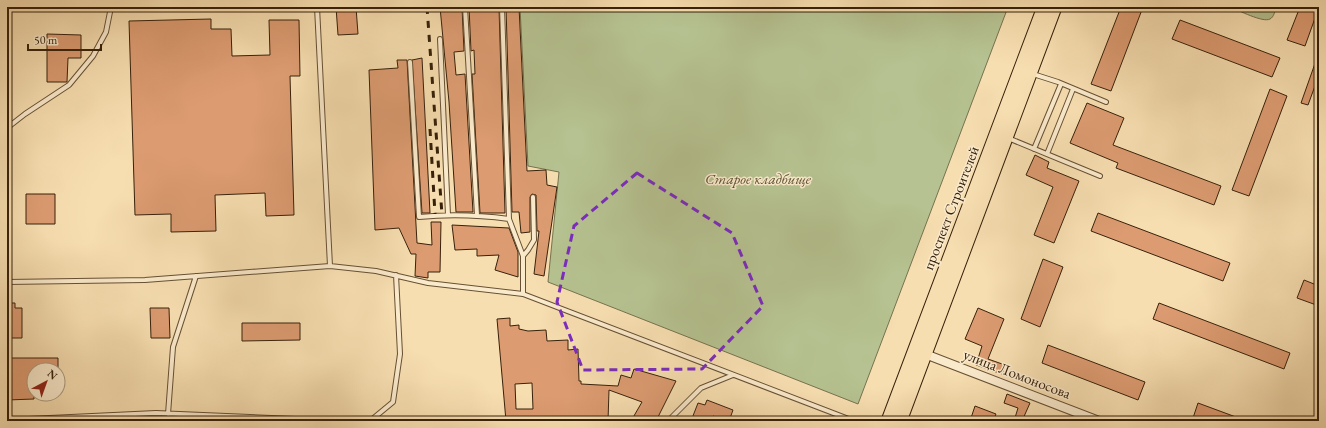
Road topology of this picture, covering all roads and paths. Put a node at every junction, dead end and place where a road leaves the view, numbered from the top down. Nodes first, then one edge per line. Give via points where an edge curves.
1 (111, 7) edge
2 (317, 7) edge
3 (465, 7) edge
4 (502, 7) edge
5 (1044, 7) edge
6 (1056, 7) edge
7 (440, 39) dead end
8 (410, 62) dead end
9 (1031, 73) junction
10 (1061, 84) junction
11 (1073, 89) junction
12 (1106, 102) dead end
13 (7, 128) edge
14 (1006, 137) junction
15 (1034, 149) junction
16 (1047, 154) junction
17 (1100, 176) dead end
18 (533, 197) dead end
19 (448, 215) junction
20 (477, 215) junction
21 (509, 219) junction
22 (523, 256) junction
23 (330, 266) junction
24 (396, 275) junction
25 (196, 276) junction
26 (7, 282) edge
27 (523, 294) junction
28 (925, 354) junction
29 (733, 375) junction
30 (168, 414) junction
31 (7, 420) edge
32 (342, 421) edge
33 (370, 421) edge
34 (668, 421) edge
35 (854, 421) edge
36 (888, 421) edge
37 (900, 421) edge
38 (1099, 421) edge

1 - 13 lane via 106,32 93,56 69,85
2 - 23 lane
3 - 20 lane
4 - 21 lane
5 - 36 main road, проспект Строителей
6 - 9 main road, проспект Строителей
7 - 19 lane
8 - 19 lane via 419,217
9 - 10 lane
9 - 14 main road, проспект Строителей
10 - 11 lane
10 - 15 lane
11 - 12 lane
11 - 16 lane
14 - 15 lane
14 - 28 main road, проспект Строителей
15 - 16 lane
16 - 17 lane
18 - 22 lane via 534,240
19 - 20 lane
20 - 21 lane
21 - 22 lane
22 - 27 lane
23 - 24 lane
23 - 25 lane
24 - 27 lane via 428,283
24 - 33 lane via 400,354 393,402
25 - 26 lane via 145,280
25 - 30 lane via 173,347
27 - 29 lane
28 - 37 main road, проспект Строителей
28 - 38 street, улица Ломоносова
29 - 34 lane via 701,388
29 - 35 lane
30 - 31 lane
30 - 32 lane

